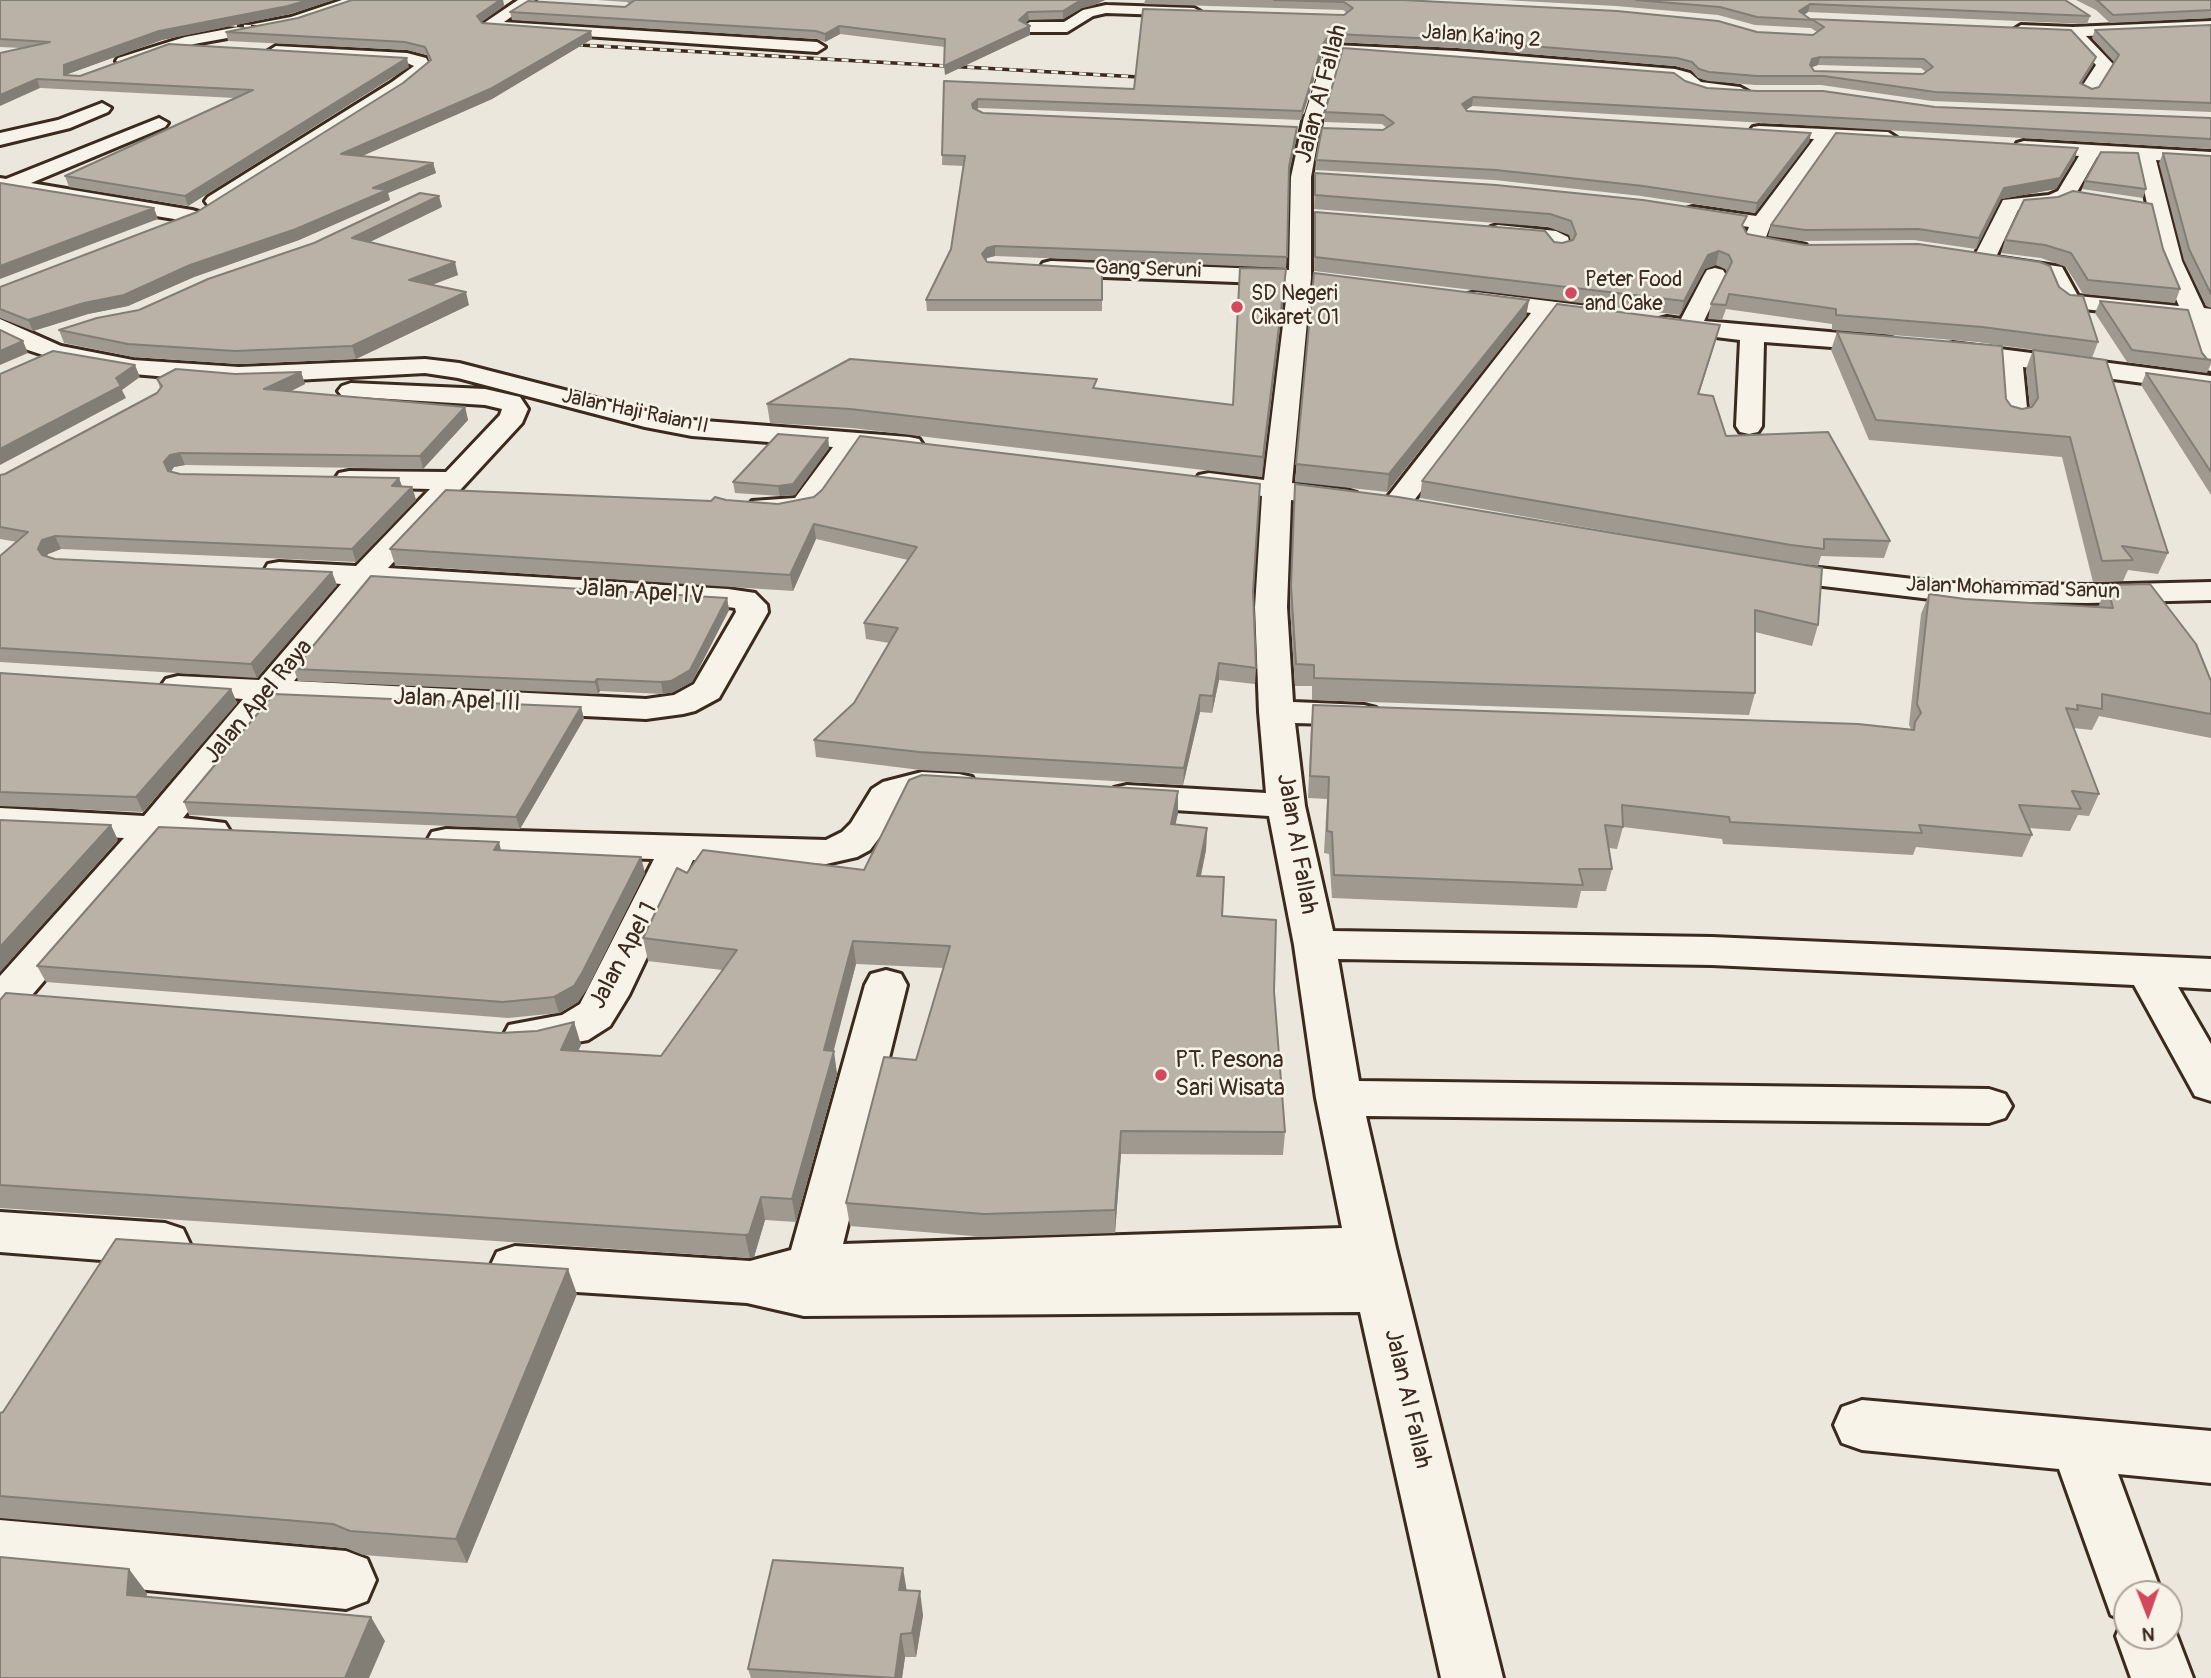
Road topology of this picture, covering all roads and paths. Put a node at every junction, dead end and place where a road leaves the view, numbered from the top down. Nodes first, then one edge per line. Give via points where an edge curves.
1 (356, 0) edge
2 (497, 0) edge
3 (532, 0) edge
4 (1213, 13) edge
5 (2090, 15) edge
6 (2211, 26) edge
7 (1030, 27) edge
8 (2004, 29) edge
9 (2106, 31) junction
10 (2073, 32) junction
11 (169, 45) junction
12 (817, 47) edge
13 (207, 48) junction
14 (230, 49) edge
15 (1335, 49) joint
16 (264, 50) edge
17 (176, 63) edge
18 (111, 66) edge
19 (2088, 92) edge
20 (1755, 93) edge
21 (102, 108) dead end
22 (159, 123) dead end
23 (1745, 130) edge
24 (1827, 135) junction
25 (0, 139) edge
26 (1910, 140) edge
27 (2008, 146) edge
28 (2091, 151) junction
29 (2144, 154) junction
30 (2211, 158) edge
31 (4, 185) edge
32 (2066, 195) junction
33 (2092, 199) edge
34 (2132, 205) edge
35 (1666, 209) edge
36 (2158, 209) junction
37 (192, 216) junction
38 (1761, 223) junction
39 (1474, 228) edge
40 (156, 230) edge
41 (1560, 248) edge
42 (1824, 250) edge
43 (1960, 255) edge
44 (1984, 259) junction
45 (1034, 267) edge
46 (1715, 275) edge
47 (1312, 279) junction
48 (1455, 297) edge
49 (1547, 308) junction
50 (2203, 315) edge
51 (0, 326) edge
52 (1689, 327) junction
53 (71, 330) edge
54 (1752, 334) junction
55 (36, 354) junction
56 (2010, 356) junction
57 (2211, 364) edge
58 (174, 372) junction
59 (2211, 384) edge
60 (326, 389) dead end
61 (137, 393) dead end
62 (2015, 418) edge
63 (1749, 426) dead end
64 (852, 439) junction
65 (934, 448) edge
66 (318, 478) edge
67 (1181, 478) edge
68 (452, 481) junction
69 (1277, 490) junction
70 (729, 504) edge
71 (1746, 567) edge
72 (254, 570) edge
73 (365, 575) junction
74 (2211, 591) edge
75 (147, 684) edge
76 (267, 692) junction
77 (646, 709) joint
78 (1276, 712) junction
79 (1398, 716) edge
80 (987, 787) edge
81 (1088, 794) edge
82 (1286, 806) junction
83 (0, 820) edge
84 (154, 828) junction
85 (251, 833) edge
86 (418, 840) edge
87 (679, 849) junction
88 (1315, 945) junction
89 (2147, 970) junction
90 (2211, 974) edge
91 (886, 985) dead end
92 (2, 999) edge
93 (49, 1000) edge
94 (481, 1034) edge
95 (2211, 1084) edge
96 (1339, 1098) junction
97 (1989, 1106) dead end
98 (0, 1232) edge
99 (116, 1241) junction
100 (212, 1247) edge
101 (473, 1264) edge
102 (1376, 1269) junction
103 (807, 1280) junction
104 (87, 1285) edge
105 (1862, 1425) dead end
106 (2079, 1445) junction
107 (2211, 1457) edge
108 (0, 1548) edge
109 (346, 1580) dead end
110 (2127, 1580) edge
111 (2152, 1650) edge
112 (1472, 1678) edge
113 (2162, 1678) edge

1 - 11 street via 281,24
2 - 3 street
3 - 12 street via 489,26
4 - 7 street via 1106,9 1088,13 1068,27
5 - 9 street
6 - 9 street
8 - 10 street
9 - 10 street
10 - 19 street via 2105,64
11 - 13 street
11 - 18 street
13 - 14 street
13 - 17 street
15 - 20 street, Jalan Ka'ing 2 via 1665,73 1681,75 1696,87
15 - 47 street, Jalan Al Fallah, bridge via 1309,125
16 - 37 street via 407,58 420,61 423,67
21 - 25 street via 64,124
22 - 31 street
23 - 24 street
24 - 26 street
24 - 38 street
27 - 28 street
28 - 29 street
28 - 32 street
29 - 30 street
29 - 36 street
31 - 37 street
32 - 33 street
32 - 44 street via 2053,201 2010,204
34 - 36 street
35 - 38 street
36 - 50 street via 2171,261
37 - 40 street
38 - 42 street via 1754,242 1792,250
39 - 41 street via 1548,236 1560,242
43 - 44 street
44 - 50 street via 2054,272 2073,302
45 - 47 street, Gang Seruni
46 - 52 street
47 - 69 street, Jalan Al Fallah
48 - 49 street
49 - 52 street
49 - 69 street via 1409,508
50 - 57 street
51 - 55 street, Jalan Haji Raian II
52 - 54 street
53 - 55 street
54 - 56 street
54 - 63 street
55 - 58 street, Jalan Haji Raian II
56 - 59 street
56 - 62 street
58 - 61 street
58 - 64 street, Jalan Haji Raian II via 301,374 425,366 692,428
60 - 68 street, Jalan Apel Raya via 485,397 511,403 513,417
64 - 65 street, Jalan Haji Raian II
64 - 70 street via 805,504 780,508
66 - 68 street
67 - 69 street
68 - 73 street, Jalan Apel Raya
69 - 78 street, Jalan Al Fallah via 1271,607
71 - 74 street, Jalan Mohammad Sanun via 1947,592
72 - 73 street
73 - 76 street, Jalan Apel Raya
73 - 77 street, Jalan Apel IV via 728,598 751,605 752,612 707,691 683,704
75 - 76 street, Jalan Apel III
76 - 77 street, Jalan Apel III
76 - 84 street, Jalan Apel Raya
78 - 79 street
78 - 82 street, Jalan Al Fallah
80 - 87 street via 922,783 895,790 856,841 826,852
81 - 82 street
82 - 88 street, Jalan Al Fallah
83 - 84 street
84 - 85 street
84 - 92 street, Jalan Apel Raya
86 - 87 street
87 - 94 street, Jalan Apel 1 via 595,1015 572,1029 543,1035
88 - 89 street via 1712,951
88 - 96 street, Jalan Al Fallah
89 - 90 street
89 - 95 street
91 - 103 street
92 - 93 street
96 - 97 street
96 - 102 street, Jalan Al Fallah
98 - 99 street
99 - 100 street
99 - 104 street
101 - 103 street via 747,1282
102 - 103 street
102 - 112 street, Jalan Al Fallah
105 - 106 street
106 - 107 street
106 - 110 street
108 - 109 street
111 - 113 street

